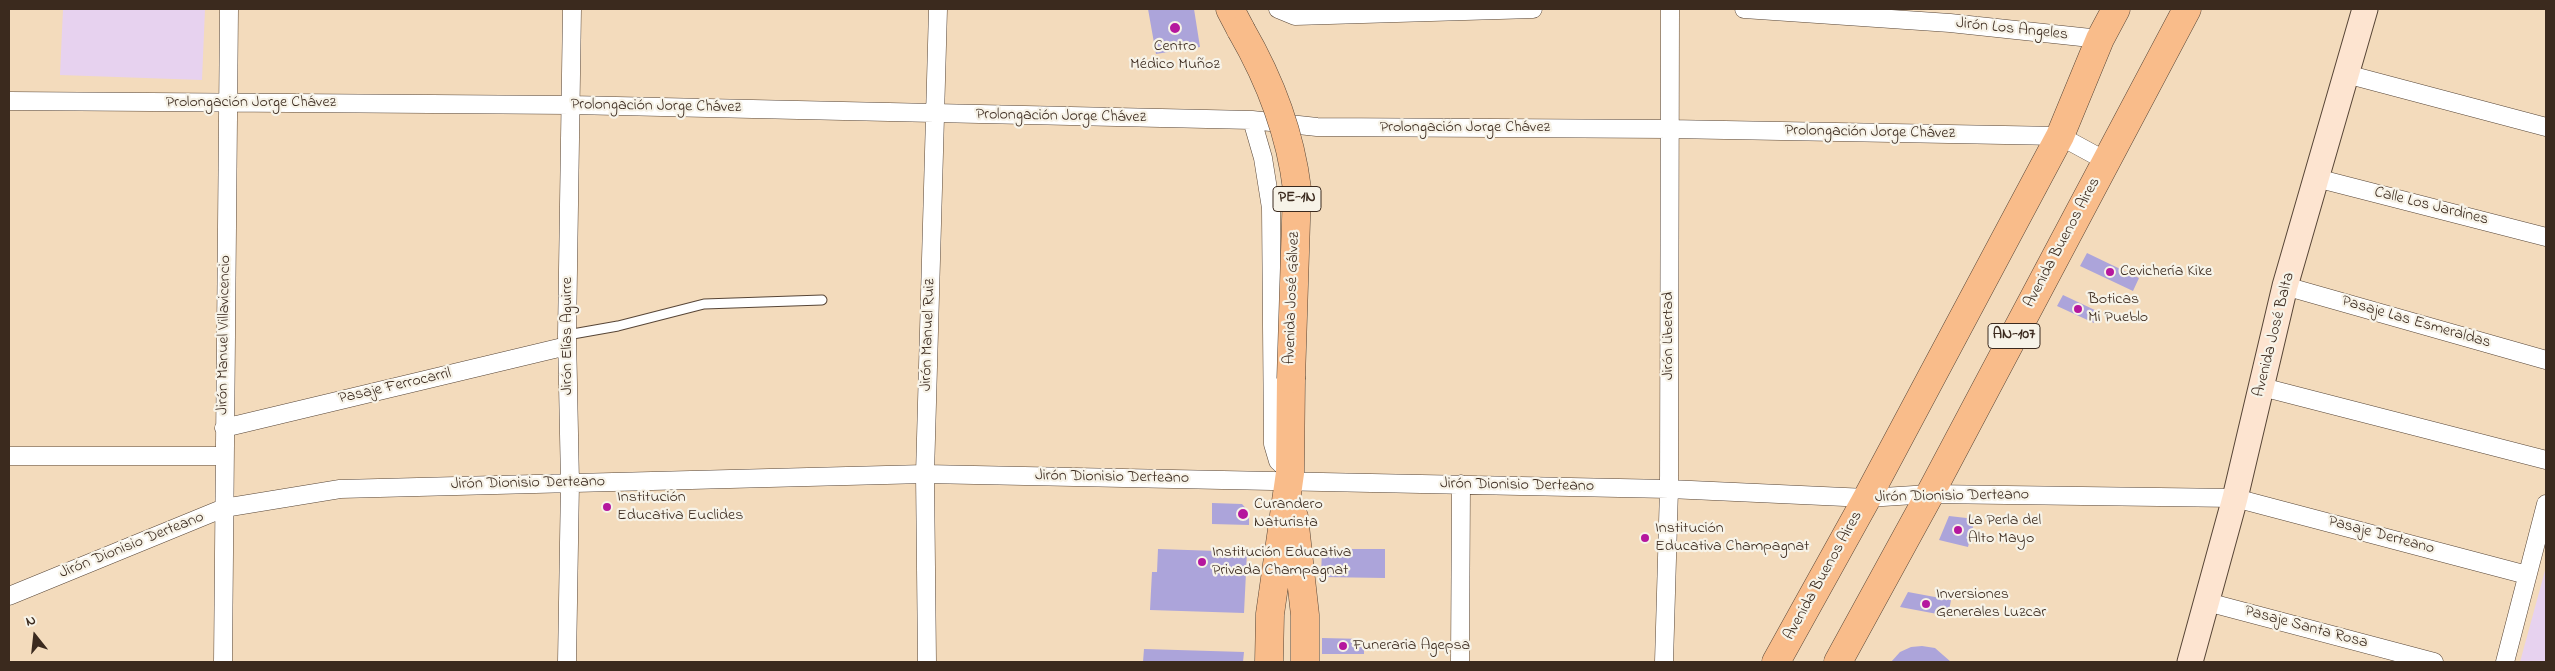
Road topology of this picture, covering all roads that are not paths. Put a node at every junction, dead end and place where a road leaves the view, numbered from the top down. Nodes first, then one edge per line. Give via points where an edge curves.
1 (229, 9) edge
2 (572, 9) edge
3 (938, 9) edge
4 (1533, 9) edge
5 (1670, 9) edge
6 (1744, 9) edge
7 (2116, 9) edge
8 (2186, 9) edge
9 (2364, 9) edge
10 (1279, 10) edge
11 (1951, 16) edge
12 (1235, 19) edge
13 (2100, 39) junction
14 (2346, 74) junction
15 (9, 101) edge
16 (228, 102) junction
17 (571, 105) junction
18 (936, 114) junction
19 (1252, 120) junction
20 (2546, 127) edge
21 (1669, 129) junction
22 (2060, 136) junction
23 (2106, 161) junction
24 (2316, 178) junction
25 (2546, 237) edge
26 (2285, 286) junction
27 (822, 300) dead end
28 (566, 340) junction
29 (2546, 360) edge
30 (2262, 387) junction
31 (224, 428) junction
32 (9, 456) edge
33 (224, 456) junction
34 (2546, 460) edge
35 (925, 474) junction
36 (1290, 477) junction
37 (570, 483) junction
38 (1461, 484) junction
39 (1669, 489) junction
40 (1930, 494) junction
41 (1867, 498) junction
42 (2235, 498) junction
43 (2546, 504) edge
44 (224, 508) junction
45 (2527, 575) junction
46 (9, 596) edge
47 (2207, 602) junction
48 (223, 662) edge
49 (567, 662) edge
50 (927, 662) edge
51 (1269, 662) edge
52 (1305, 662) edge
53 (1460, 662) edge
54 (1664, 662) edge
55 (1776, 662) edge
56 (1838, 662) edge
57 (2190, 662) edge
58 (2434, 662) edge
59 (2505, 662) edge

1 - 16 street, Jirón Manuel Villavicencio
2 - 17 street, Jirón Elías Aguirre
3 - 18 street, Jirón Manuel Ruiz
4 - 10 street via 1295,16
5 - 21 street, Jirón Libertad
6 - 11 street, Jirón Los Angeles
7 - 13 main road, Avenida Buenos Aires / AN-107
8 - 23 main road, Avenida Buenos Aires / AN-107
9 - 14 main road, Avenida José Balta
11 - 13 street, Jirón Los Angeles
12 - 36 main road, Avenida José Gálvez / PE-1N, bridge via 1270,85 1287,135 1297,189
13 - 22 main road, Avenida Buenos Aires / AN-107
14 - 20 street
14 - 24 main road, Avenida José Balta
15 - 16 street, Prolongación Jorge Chávez
16 - 17 street, Prolongación Jorge Chávez
16 - 31 street, Jirón Manuel Villavicencio
17 - 18 street, Prolongación Jorge Chávez
17 - 28 street, Jirón Elías Aguirre
18 - 19 street, Prolongación Jorge Chávez
18 - 35 street, Jirón Manuel Ruiz
19 - 21 street, Prolongación Jorge Chávez via 1316,128
19 - 36 street via 1263,158 1271,208 1273,444 1278,461
21 - 22 street, Prolongación Jorge Chávez
21 - 39 street, Jirón Libertad
22 - 23 street, Prolongación Jorge Chávez
22 - 41 main road, Avenida Buenos Aires / AN-107
23 - 40 main road, Avenida Buenos Aires / AN-107
24 - 25 street, Calle Los Jardines
24 - 26 main road, Avenida José Balta
26 - 29 street, Pasaje Las Esmeraldas
26 - 30 main road, Avenida José Balta
27 - 28 lane via 704,304
28 - 31 street, Pasaje Ferrocarril
28 - 37 street, Jirón Elías Aguirre
30 - 34 street
30 - 42 main road, Avenida José Balta
31 - 33 street, Jirón Manuel Villavicencio
32 - 33 street
33 - 44 street, Jirón Manuel Villavicencio
35 - 36 street, Jirón Dionisio Derteano
35 - 37 street, Jirón Dionisio Derteano
35 - 50 street, Jirón Manuel Ruiz
36 - 38 street, Jirón Dionisio Derteano
36 - 51 main road, Avenida José Gálvez / PE-1N via 1270,614
36 - 52 main road, Avenida José Gálvez / PE-1N via 1305,615
37 - 44 street, Jirón Dionisio Derteano via 340,489
37 - 49 street, Jirón Elías Aguirre
38 - 39 street, Jirón Dionisio Derteano
38 - 53 street
39 - 41 street, Jirón Dionisio Derteano
39 - 54 street, Jirón Libertad
40 - 41 street, Jirón Dionisio Derteano
40 - 42 street, Jirón Dionisio Derteano
40 - 56 main road, Avenida Buenos Aires / AN-107
41 - 55 main road, Avenida Buenos Aires / AN-107
42 - 45 street, Pasaje Derteano
42 - 47 main road, Avenida José Balta
43 - 45 street
44 - 46 street, Jirón Dionisio Derteano
44 - 48 street, Jirón Manuel Villavicencio
45 - 59 street
47 - 57 main road, Avenida José Balta
47 - 58 street, Pasaje Santa Rosa

